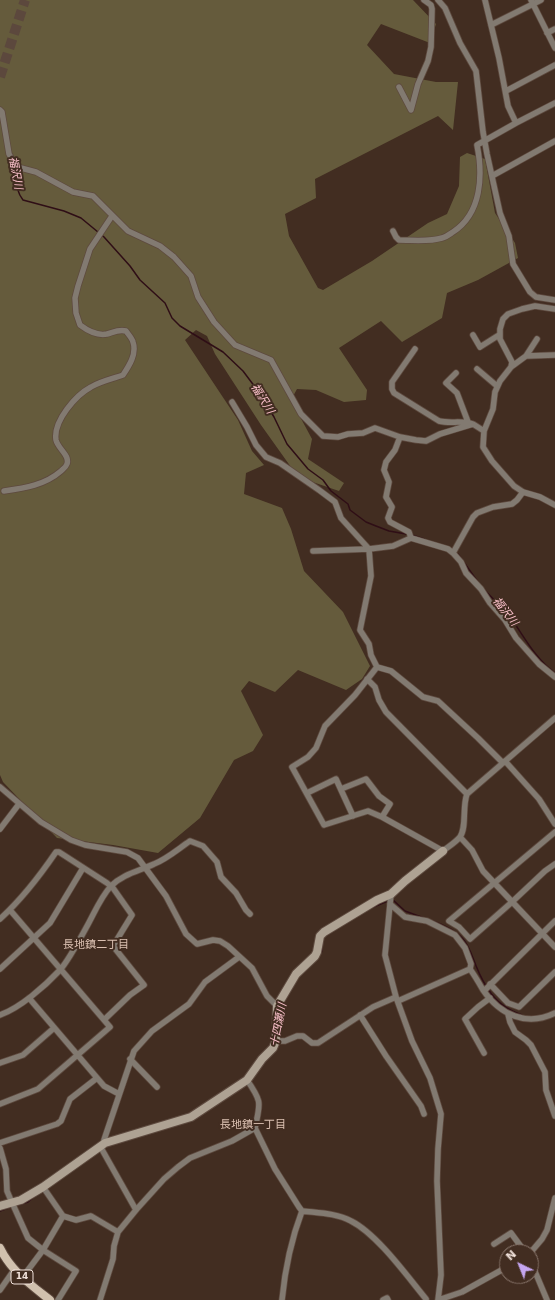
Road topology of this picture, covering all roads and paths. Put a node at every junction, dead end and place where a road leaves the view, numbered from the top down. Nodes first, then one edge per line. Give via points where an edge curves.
1 (424, 0) edge
2 (438, 0) edge
3 (485, 0) edge
4 (541, 0) edge
5 (532, 2) edge
6 (491, 26) junction
7 (555, 29) edge
8 (547, 33) junction
9 (555, 48) edge
10 (555, 65) edge
11 (399, 87) dead end
12 (506, 91) junction
13 (555, 103) edge
14 (0, 110) edge
15 (516, 123) junction
16 (484, 140) junction
17 (555, 141) edge
18 (492, 176) junction
19 (111, 218) junction
20 (394, 231) dead end
21 (555, 300) edge
22 (555, 310) edge
23 (473, 335) dead end
24 (500, 335) junction
25 (537, 339) dead end
26 (415, 350) dead end
27 (555, 355) edge
28 (526, 356) junction
29 (511, 368) junction
30 (477, 369) dead end
31 (456, 373) dead end
32 (497, 386) junction
33 (232, 402) dead end
34 (471, 423) junction
35 (484, 432) junction
36 (400, 436) junction
37 (4, 491) dead end
38 (523, 492) junction
39 (555, 505) edge
40 (411, 538) junction
41 (370, 549) junction
42 (313, 551) dead end
43 (453, 552) junction
44 (377, 667) junction
45 (555, 677) edge
46 (367, 679) junction
47 (555, 718) edge
48 (504, 762) junction
49 (0, 787) edge
50 (341, 789) junction
51 (307, 793) junction
52 (467, 794) junction
53 (19, 804) junction
54 (353, 816) junction
55 (382, 817) junction
56 (555, 824) edge
57 (0, 829) edge
58 (555, 832) edge
59 (460, 837) junction
60 (443, 851) junction
61 (555, 864) edge
62 (145, 867) junction
63 (84, 868) junction
64 (494, 883) junction
65 (111, 886) junction
66 (391, 894) junction
67 (512, 902) junction
68 (390, 904) junction
69 (10, 910) junction
70 (250, 914) dead end
71 (0, 919) edge
72 (555, 921) edge
73 (542, 933) junction
74 (35, 938) junction
75 (467, 943) junction
76 (555, 947) edge
77 (239, 957) junction
78 (0, 969) edge
79 (61, 969) junction
80 (470, 969) junction
81 (555, 972) edge
82 (490, 984) junction
83 (484, 991) junction
84 (28, 998) junction
85 (490, 998) junction
86 (397, 999) junction
87 (277, 1006) junction
88 (555, 1013) edge
89 (508, 1014) junction
90 (360, 1015) junction
91 (0, 1016) edge
92 (105, 1019) junction
93 (54, 1028) junction
94 (276, 1041) junction
95 (484, 1053) dead end
96 (78, 1055) junction
97 (130, 1059) junction
98 (0, 1063) edge
99 (97, 1078) junction
100 (247, 1080) junction
101 (157, 1087) dead end
102 (118, 1094) junction
103 (0, 1104) edge
104 (424, 1114) dead end
105 (555, 1114) edge
106 (255, 1128) junction
107 (0, 1143) edge
108 (103, 1145) junction
109 (0, 1148) edge
110 (43, 1187) junction
111 (555, 1198) edge
112 (12, 1202) junction
113 (0, 1206) edge
114 (136, 1210) junction
115 (302, 1211) junction
116 (63, 1216) junction
117 (118, 1232) junction
118 (494, 1244) dead end
119 (519, 1244) edge
120 (538, 1244) edge
121 (43, 1250) junction
122 (0, 1251) edge
123 (14, 1270) junction
124 (499, 1271) edge
125 (22, 1278) junction
126 (539, 1281) edge
127 (0, 1290) edge
128 (50, 1300) edge
129 (58, 1300) edge
130 (100, 1300) edge
131 (282, 1300) edge
132 (383, 1300) edge
133 (388, 1300) edge
134 (425, 1300) edge
135 (438, 1300) edge
136 (547, 1300) edge

1 - 11 street via 432,9 431,47 411,110
2 - 16 street via 445,8 476,71
3 - 6 street
4 - 5 street
5 - 6 street
5 - 8 street
6 - 12 street
7 - 8 street
8 - 9 street
10 - 12 street
12 - 15 street via 508,106
13 - 15 street
14 - 19 street via 9,154 14,163 73,192 93,196
15 - 16 street
16 - 18 street
16 - 20 street via 477,145 481,164 479,187 468,218 443,238 399,240
17 - 18 street
18 - 21 street via 513,264 536,297
19 - 36 street via 128,231 160,246 174,257 191,276 198,297 214,322 235,345 271,360 301,414 324,436 363,434 375,428
19 - 37 street via 90,249 75,298 76,313 80,326 96,334 126,331 133,342 133,359 123,376 90,388 69,406 61,417 56,440 67,458 66,467 41,484
22 - 24 street via 535,306 508,314 503,319
23 - 24 street via 480,347
24 - 29 street via 512,362
25 - 28 street
26 - 34 street via 392,382 394,393 439,421
27 - 28 street
28 - 29 street
29 - 32 street
30 - 32 street
31 - 34 street via 446,383 457,393
32 - 35 street via 493,409
33 - 41 street via 256,445 266,456 320,490 334,502 341,518
34 - 35 street
34 - 36 street via 426,441
35 - 38 street via 482,447 514,486
36 - 40 street via 384,470 389,482 386,497 392,508 388,518 390,522 409,532
38 - 39 street
38 - 43 street via 512,504 493,506 477,513
40 - 41 street via 393,546
40 - 43 street
41 - 42 street
41 - 44 street via 371,576 360,630 369,644
43 - 45 street via 516,638 539,664
44 - 46 street
44 - 48 street via 391,671 423,697 438,701
46 - 51 street via 325,726 316,748 308,757 292,767
46 - 52 street via 375,687 386,712
47 - 48 street
48 - 52 street
48 - 56 street via 539,799
49 - 53 street
50 - 51 street via 336,779
50 - 54 street
50 - 55 street via 366,778 379,796 390,804
51 - 54 street via 324,825
52 - 59 street
53 - 57 street
53 - 62 street via 41,822 71,840 127,852 138,858
54 - 55 street via 368,811
55 - 60 street
58 - 64 street
59 - 60 street
59 - 64 street
60 - 66 street
61 - 67 street
62 - 65 street via 121,878
62 - 70 street via 155,864 190,841 200,844 217,862 220,877 236,893
62 - 77 street via 166,896 186,934 197,944 220,941
63 - 65 street
63 - 69 street via 56,852 35,882
63 - 74 street via 50,923
64 - 67 street
64 - 75 street via 449,921 459,927
65 - 79 street
65 - 92 street via 132,915 113,946 144,985
66 - 68 street
66 - 87 street via 324,932 320,936 315,956 296,974
67 - 73 street
67 - 75 street
68 - 75 street via 405,917 427,921
68 - 86 street via 385,956
69 - 71 street
69 - 74 street
72 - 73 street
73 - 76 street
73 - 82 street
74 - 78 street
74 - 79 street
75 - 80 street
77 - 87 street via 252,968 267,996
77 - 97 street via 205,982 189,1004 152,1031
79 - 84 street
79 - 92 street
80 - 83 street
80 - 86 street
81 - 82 street via 519,1007 508,1003
82 - 83 street
83 - 85 street
84 - 91 street
84 - 93 street
85 - 89 street
85 - 95 street via 465,1019
86 - 90 street
86 - 135 street via 412,1041 430,1078 441,1114 437,1181 441,1275
87 - 94 street
88 - 89 street via 526,1020
89 - 105 street via 515,1032 531,1045 545,1072 546,1090
90 - 94 street via 318,1043 312,1043 303,1036
90 - 104 street
92 - 96 street via 110,1027
93 - 96 street
93 - 98 street via 23,1055
94 - 100 street
96 - 99 street
96 - 103 street via 38,1089
97 - 101 street
97 - 102 street
99 - 102 street via 104,1086
99 - 107 street via 70,1099 61,1121 57,1124
100 - 106 street via 259,1101 260,1108
100 - 108 street via 191,1117
102 - 108 street
106 - 114 street via 232,1141 190,1158 164,1179
106 - 115 street via 275,1169
108 - 110 street
108 - 114 street
109 - 112 street via 6,1169 7,1191
110 - 112 street via 21,1200
110 - 116 street
111 - 120 street via 547,1230
112 - 113 street
112 - 121 street via 28,1238
114 - 117 street
115 - 131 street via 287,1260
115 - 134 street via 334,1215 350,1220 364,1229 384,1249
116 - 117 street via 76,1220 91,1216
116 - 121 street
117 - 130 street via 113,1259
118 - 119 street via 510,1233
121 - 125 street
121 - 129 street via 76,1271
122 - 123 main road, 14
123 - 125 main road, 14
123 - 127 street
124 - 135 street via 462,1292
125 - 128 main road, 14
126 - 136 street
132 - 133 street

